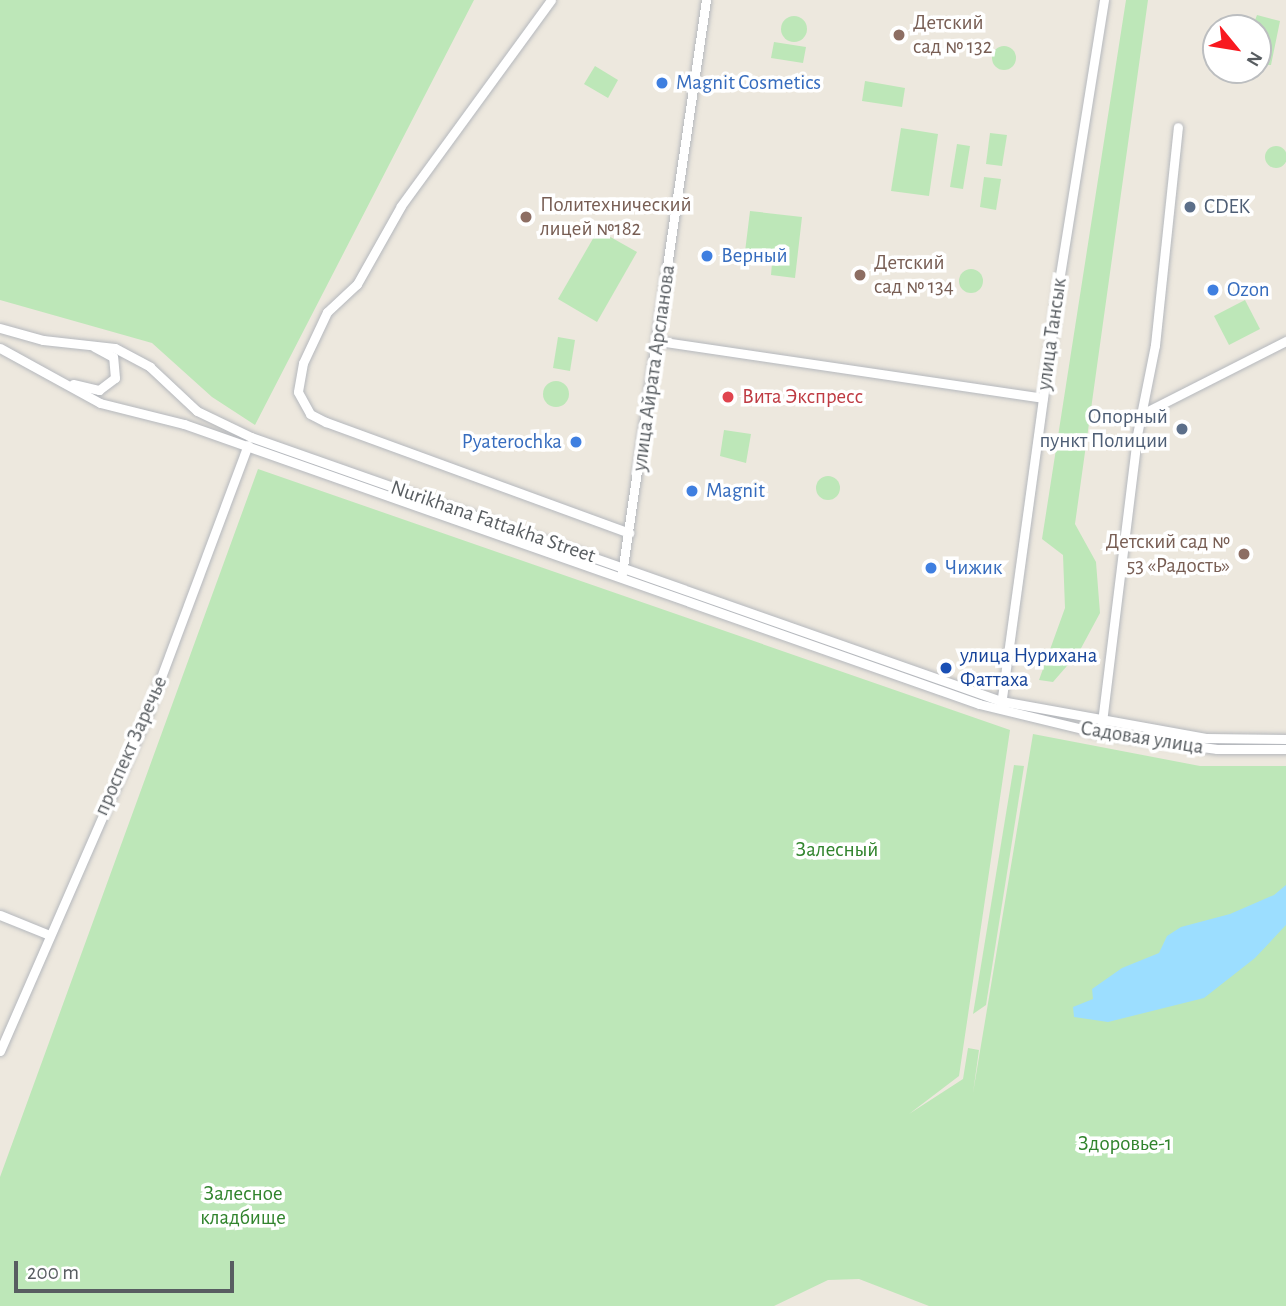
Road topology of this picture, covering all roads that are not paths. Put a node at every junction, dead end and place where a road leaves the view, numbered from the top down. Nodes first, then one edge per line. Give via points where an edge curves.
1 (551, 0) edge
2 (706, 0) edge
3 (1104, 0) edge
4 (1178, 127) dead end
5 (0, 328) edge
6 (658, 341) junction
7 (1286, 341) edge
8 (90, 345) junction
9 (0, 348) edge
10 (65, 383) junction
11 (1043, 398) junction
12 (1140, 415) junction
13 (251, 437) junction
14 (246, 449) junction
15 (629, 533) junction
16 (622, 573) junction
17 (1001, 706) junction
18 (1102, 723) junction
19 (1286, 739) edge
20 (1286, 749) edge
21 (0, 915) edge
22 (47, 934) junction
23 (0, 1051) edge

1 - 15 street via 401,206 357,285 327,312 303,363 298,392 310,414 326,422
2 - 6 street, улица Айрата Арсланова
3 - 11 street, улица Тансык
4 - 12 street via 1154,345
5 - 8 street, Nurikhana Fattakha Street via 43,340
6 - 11 street
6 - 15 street, улица Айрата Арсланова
7 - 12 street
8 - 10 street via 116,362 111,384 99,390
8 - 13 street, Nurikhana Fattakha Street via 115,348 137,358 197,411
9 - 10 street, Nurikhana Fattakha Street
10 - 14 street, Nurikhana Fattakha Street via 100,403 163,417
11 - 17 street, улица Тансык
12 - 18 street
13 - 14 street, проспект Заречье
13 - 16 street, Nurikhana Fattakha Street
14 - 16 street, Nurikhana Fattakha Street
14 - 22 street, проспект Заречье via 148,712
15 - 16 street, улица Айрата Арсланова
16 - 17 street, Nurikhana Fattakha Street
17 - 18 street, Садовая улица
17 - 20 street, Садовая улица via 1099,733 1174,744
18 - 19 street, Садовая улица via 1206,738
21 - 22 street
22 - 23 street, проспект Заречье

